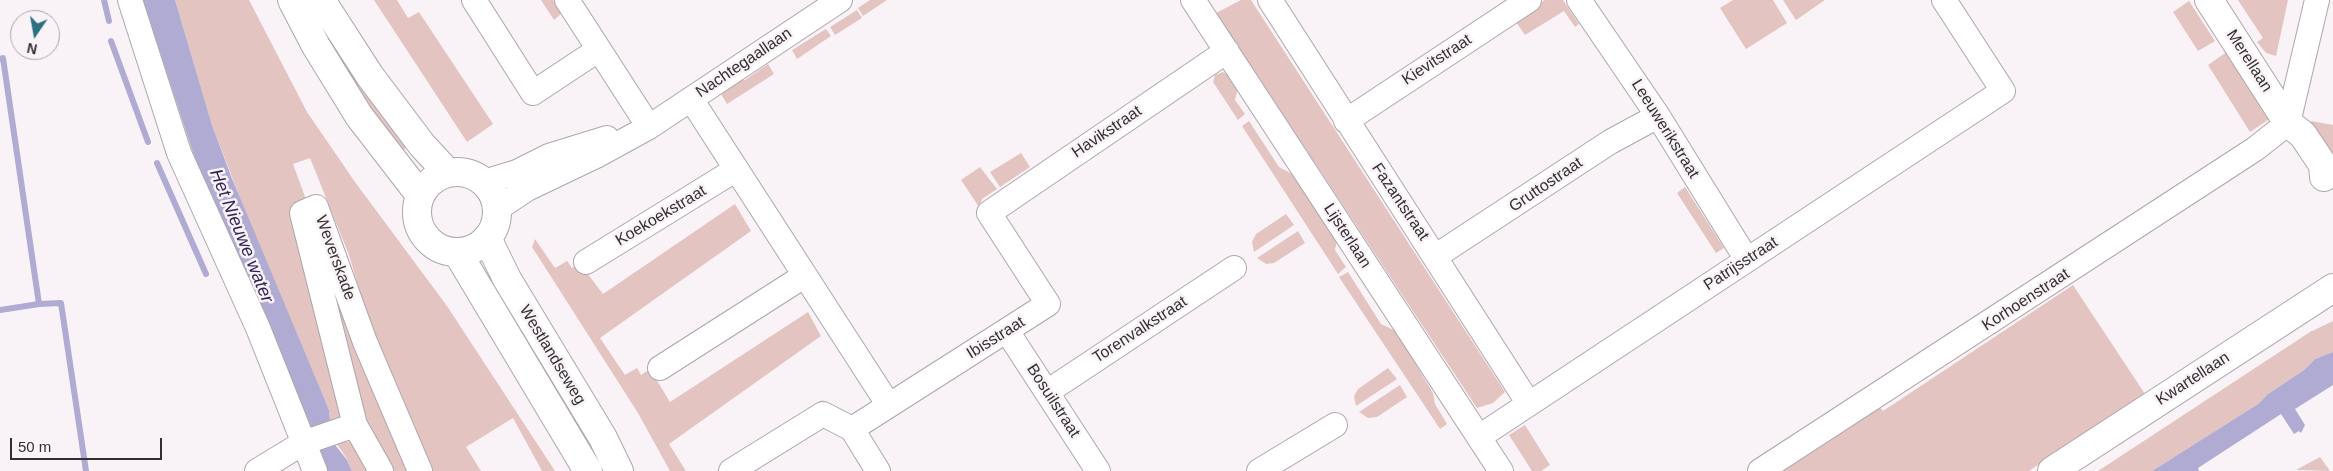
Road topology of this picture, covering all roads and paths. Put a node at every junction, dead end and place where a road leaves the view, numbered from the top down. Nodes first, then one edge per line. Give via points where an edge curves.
1 (130, 0) edge
2 (292, 0) edge
3 (321, 0) edge
4 (474, 0) edge
5 (567, 0) edge
6 (840, 0) edge
7 (1270, 0) edge
8 (1529, 0) edge
9 (1580, 0) edge
10 (1944, 0) edge
11 (2209, 0) edge
12 (2317, 0) edge
13 (1204, 4) edge
14 (598, 50) junction
15 (1227, 51) junction
16 (691, 99) junction
17 (1658, 116) junction
18 (1346, 120) junction
19 (2288, 122) junction
20 (649, 127) junction
21 (735, 170) junction
22 (447, 172) junction
23 (484, 182) junction
24 (2328, 184) edge
25 (420, 195) junction
26 (497, 209) junction
27 (989, 213) joint
28 (487, 238) junction
29 (457, 252) junction
30 (1436, 256) junction
31 (1746, 260) junction
32 (586, 262) dead end
33 (1234, 268) dead end
34 (804, 276) junction
35 (2333, 288) edge
36 (1007, 331) junction
37 (660, 368) dead end
38 (1047, 392) junction
39 (888, 404) junction
40 (1529, 404) junction
41 (1335, 425) dead end
42 (349, 427) junction
43 (852, 429) junction
44 (1479, 437) junction
45 (303, 442) junction
46 (257, 471) edge
47 (315, 471) edge
48 (381, 471) edge
49 (420, 471) edge
50 (588, 471) edge
51 (619, 471) edge
52 (731, 471) edge
53 (878, 471) edge
54 (1098, 471) edge
55 (1259, 471) edge
56 (1501, 471) edge
57 (1760, 471) edge
58 (2052, 471) edge

1 - 45 street via 179,153 258,328
2 - 25 main road via 316,46 360,116
3 - 22 main road via 370,76 422,145
4 - 14 street via 533,93
5 - 14 street
6 - 16 street, Nachtegaallaan
7 - 18 street, Fazantstraat
8 - 18 street, Kievitstraat
9 - 17 street, Leeuwerikstraat
10 - 31 street, Patrijsstraat via 2003,91
11 - 19 main road, Merellaan
12 - 19 street, Merellaan
13 - 15 street, Lijsterlaan
14 - 20 street
15 - 27 street, Havikstraat
15 - 44 street, Lijsterlaan
16 - 20 street, Nachtegaallaan
16 - 21 street
17 - 30 street, Gruttostraat via 1610,142
17 - 31 street, Leeuwerikstraat
18 - 30 street, Fazantstraat
19 - 24 main road, Merellaan via 2295,147 2310,168
19 - 57 street, Korhoenstraat via 2247,154
20 - 23 street, Nachtegaallaan via 549,156 517,172
20 - 26 street, Nachtegaallaan via 527,189
21 - 32 street, Koekoekstraat
21 - 34 street
22 - 23 main road via 467,172
22 - 25 main road via 430,181
23 - 26 main road via 493,194
25 - 29 main road via 416,216 425,237 436,246
26 - 28 main road via 495,225
27 - 36 street, Ibisstraat via 1048,304
28 - 29 main road via 476,247
28 - 51 main road, Westlandseweg via 506,279 603,438
29 - 50 main road, Westlandseweg
30 - 40 street, Fazantstraat
31 - 40 street, Patrijsstraat
33 - 38 street, Torenvalkstraat
34 - 37 street
34 - 39 street
35 - 58 main road, Kwartellaan
36 - 38 street, Bosuilstraat
36 - 39 street, Ibisstraat
38 - 54 street, Bosuilstraat
39 - 43 street, Ibisstraat
40 - 44 street, Patrijsstraat
41 - 55 street
42 - 45 street
42 - 48 street, Weverskade
42 - 49 street, Weverskade via 302,213 316,206 365,342
43 - 52 street via 823,414
43 - 53 street
44 - 56 street, Lijsterlaan
45 - 46 street
45 - 47 street

